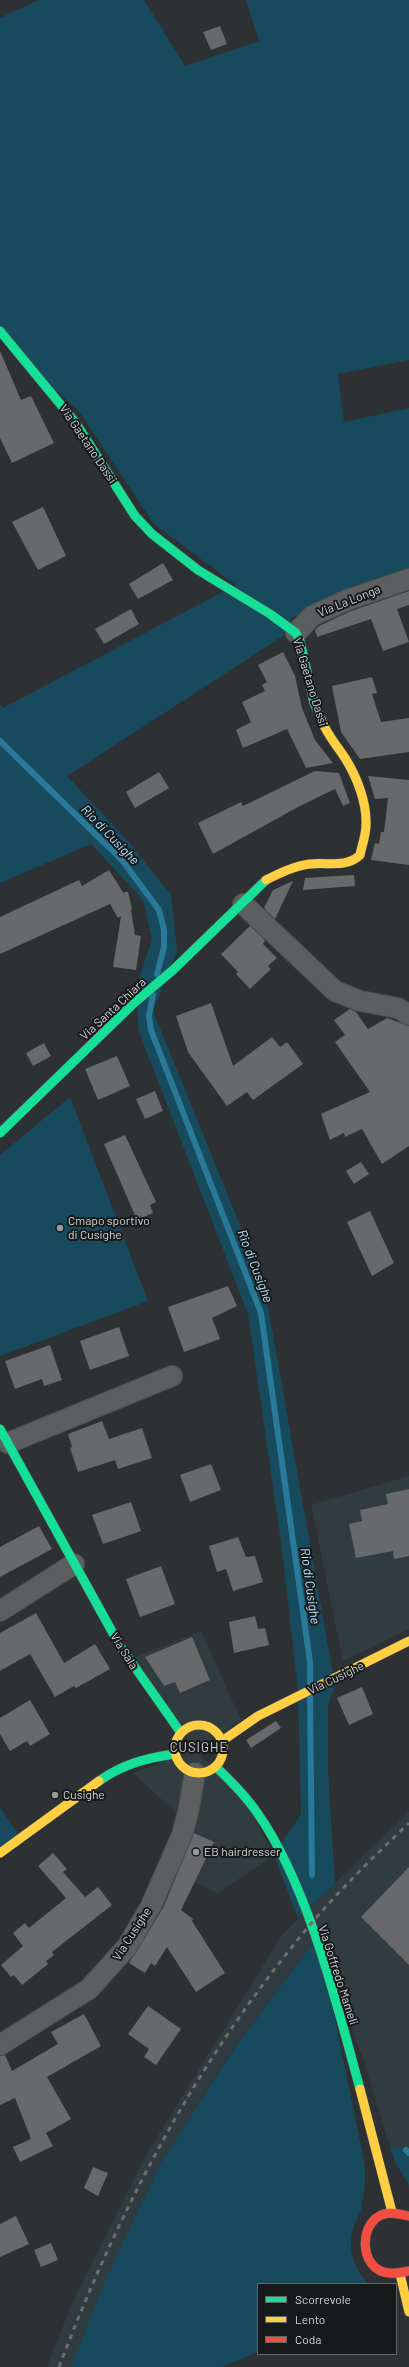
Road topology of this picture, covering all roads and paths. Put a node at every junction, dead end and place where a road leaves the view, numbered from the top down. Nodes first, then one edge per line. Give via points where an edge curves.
1 (0, 331) edge
2 (409, 579) edge
3 (296, 633) junction
4 (243, 904) junction
5 (409, 1015) edge
6 (0, 1132) edge
7 (172, 1376) dead end
8 (4, 1436) edge
9 (74, 1564) junction
10 (0, 1611) edge
11 (409, 1641) edge
12 (181, 1733) junction
13 (222, 1741) junction
14 (176, 1754) junction
15 (216, 1767) junction
16 (195, 1773) junction
17 (0, 1853) edge
18 (0, 2045) edge
19 (392, 2212) junction
20 (409, 2216) edge
21 (405, 2273) edge
22 (409, 2312) edge

1 - 3 street, Via Gaetano Dassi via 76,422 135,516 152,534 198,570
2 - 3 street, Via La Longa via 347,600 312,616
3 - 4 street, Via Gaetano Dassi via 314,703 327,735 345,758 361,792 366,817 362,850 357,859 349,863 310,864 282,871 266,880
4 - 5 street via 335,991 360,1001 398,1008
4 - 6 street, Via Santa Chiara via 134,1003
7 - 8 street, Via Sala
8 - 9 street, Via Sala
9 - 10 street
9 - 12 street, Via Sala via 120,1646
11 - 13 street, Via Cusighe via 258,1716
12 - 13 street via 187,1728 204,1725 212,1728
12 - 14 street via 175,1746
13 - 15 street via 223,1755
14 - 16 street via 182,1766
14 - 17 street via 142,1759 126,1765 105,1777
15 - 16 street via 210,1771
15 - 19 street, Via Goffredo Mameli via 230,1778 252,1804 297,1892 318,1946 360,2085
16 - 18 street, Via Cusighe via 182,1835 151,1906 127,1947 89,1989
19 - 20 street
19 - 21 street via 374,2220 367,2228 364,2248 369,2261 380,2271 390,2274
21 - 22 street

